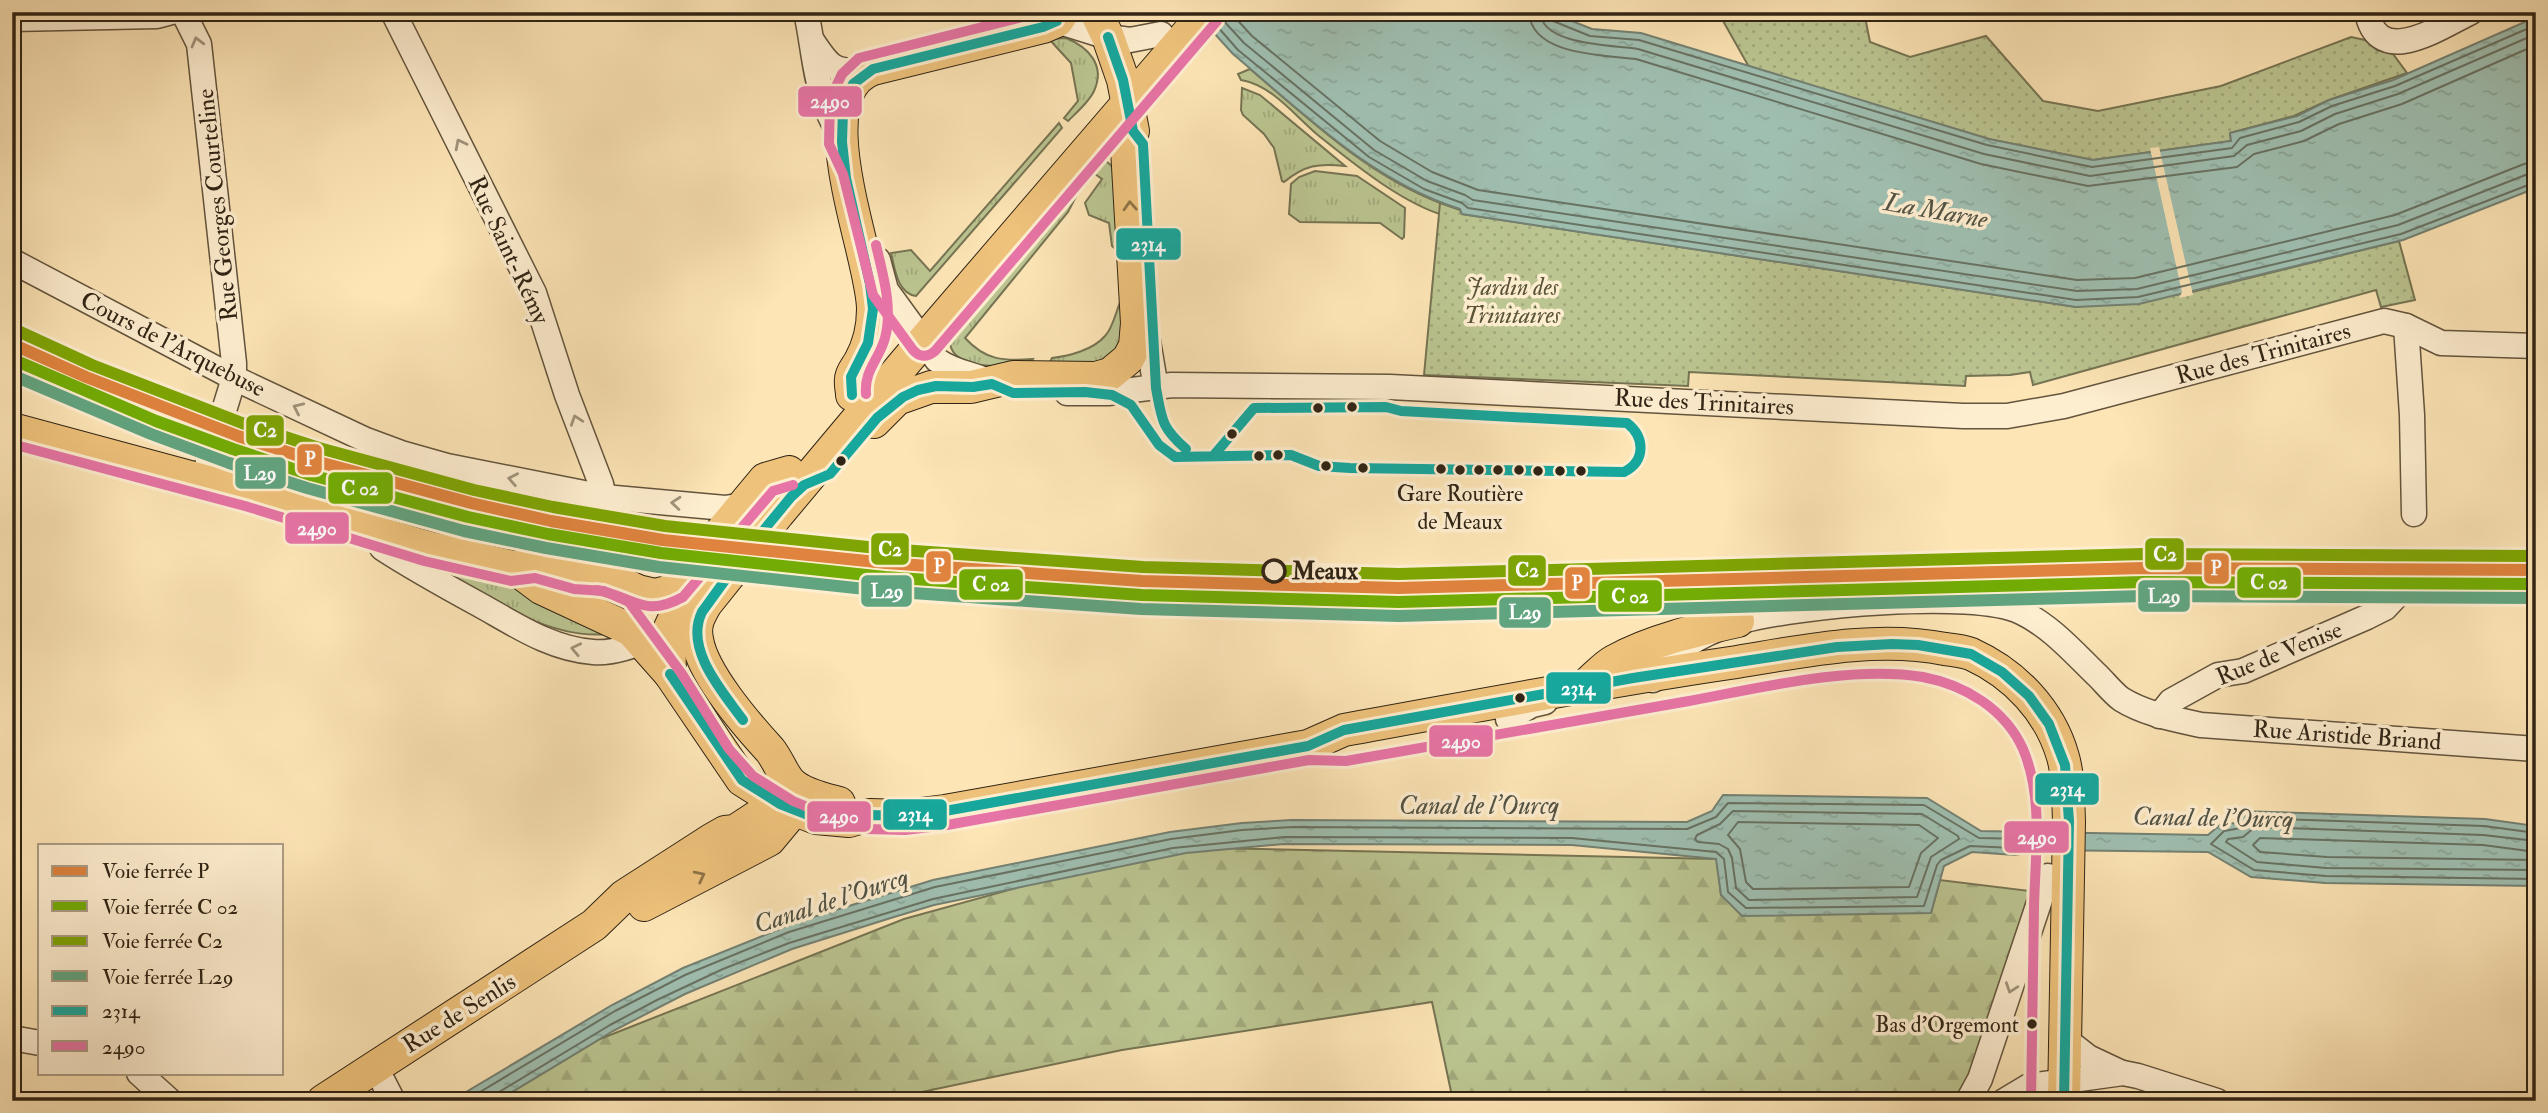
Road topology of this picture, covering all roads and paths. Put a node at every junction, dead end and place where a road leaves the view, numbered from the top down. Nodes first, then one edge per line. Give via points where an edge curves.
1 (172, 12) edge
2 (183, 12) edge
3 (393, 12) edge
4 (806, 12) edge
5 (1206, 12) edge
6 (2367, 12) edge
7 (2471, 12) edge
8 (1060, 17) edge
9 (12, 19) edge
10 (1102, 25) edge
11 (1174, 30) edge
12 (813, 41) junction
13 (865, 71) junction
14 (1128, 105) junction
15 (843, 142) junction
16 (12, 261) edge
17 (1137, 323) junction
18 (2406, 326) junction
19 (918, 334) junction
20 (2536, 346) edge
21 (234, 378) junction
22 (993, 383) junction
23 (1156, 388) junction
24 (852, 395) junction
25 (12, 429) edge
26 (795, 479) junction
27 (202, 482) junction
28 (604, 497) junction
29 (744, 505) junction
30 (2414, 514) dead end
31 (386, 535) junction
32 (520, 573) junction
33 (608, 577) junction
34 (638, 591) junction
35 (579, 592) junction
36 (2400, 592) dead end
37 (1738, 621) junction
38 (669, 634) junction
39 (1665, 672) junction
40 (1585, 685) junction
41 (1632, 687) junction
42 (2159, 716) junction
43 (1508, 719) junction
44 (1308, 746) junction
45 (2536, 749) edge
46 (742, 780) junction
47 (791, 796) junction
48 (859, 818) junction
49 (2059, 820) junction
50 (725, 832) junction
51 (754, 850) junction
52 (2057, 877) junction
53 (594, 925) junction
54 (12, 1038) edge
55 (2065, 1040) junction
56 (38, 1043) edge
57 (374, 1066) junction
58 (2123, 1073) junction
59 (140, 1074) edge
60 (1980, 1079) junction
61 (2055, 1092) edge
62 (2007, 1098) edge
63 (170, 1101) edge
64 (323, 1101) edge
65 (393, 1101) edge
66 (1968, 1101) edge
67 (2217, 1101) edge

1 - 9 street
21 -> 2 street, Rue Georges Courteline via 199,44
28 -> 3 street, Rue Saint-Rémy via 534,293
4 - 12 street, Rue des Trinitaires
5 - 11 main road
6 - 7 street via 2369,24 2381,37 2397,43 2412,41
8 - 10 street
8 - 13 main road via 1043,27
10 - 11 street via 1130,40
10 - 14 main road
11 - 14 main road
12 - 13 street via 833,68
12 - 15 street, Rue des Trinitaires via 825,105
13 - 15 main road via 843,104
17 -> 14 main road
14 - 19 main road
15 - 19 street, Rue des Trinitaires via 856,169 886,290
15 - 24 main road via 844,170 873,309 867,347 850,376
16 - 21 street, Cours de l'Arquebuse
17 - 22 main road via 1135,346 1110,374 1096,378 1013,377
17 - 23 street via 1148,341
18 - 20 street via 2441,343
18 - 23 street, Rue des Trinitaires via 2384,321 2064,406 2007,416 1402,387
18 - 30 street
19 - 22 street, Rue des Trinitaires via 948,368
19 - 24 main road
19 - 26 main road
21 - 27 street, Rue Georges Courteline
28 -> 21 street, Cours de l'Arquebuse via 401,453
22 - 23 street, Rue des Trinitaires via 1012,393
22 - 26 main road, Rue des Trinitaires via 931,387 897,399 831,474
24 - 26 main road
25 - 27 main road
26 - 29 main road, Rue des Trinitaires via 765,479
26 - 38 main road via 697,620
27 - 31 main road
29 -> 28 street, Cours de l'Arquebuse via 725,508
28 - 33 street, Rue Saint-Rémy via 617,556
29 - 34 main road, Rue des Trinitaires via 677,585 655,595
31 - 32 main road
38 -> 31 street via 596,653 540,638 382,548
32 - 33 main road via 536,564 576,575
32 - 35 main road
32 - 38 main road via 541,588 631,630
33 - 34 main road
33 - 35 street
34 - 38 main road
35 - 38 main road
36 - 42 street, Rue de Venise via 2385,608 2367,617 2243,671 2218,675 2171,701
37 - 39 street, Rue Aristide Briand via 1685,645 1664,665
37 - 40 main road via 1699,629 1631,653
37 - 42 street, Rue Aristide Briand via 1788,611 1879,603 2002,606 2035,620 2121,699
38 - 46 main road via 670,674
38 - 47 main road via 697,640 726,696 772,753
39 - 41 main road
39 - 43 street via 1647,683 1532,705
39 - 49 main road via 1881,644 1969,653 2004,673 2030,696 2051,727 2064,758 2068,791
40 - 41 main road
40 - 44 main road via 1344,730
41 - 43 main road
41 - 49 main road via 1846,662 1890,660 1953,669 1992,690 2024,720 2043,760
42 - 45 street, Rue Aristide Briand via 2201,725
43 - 44 main road via 1344,747
44 - 48 main road via 945,811
46 - 47 main road
46 - 50 main road, Rue de Senlis via 744,803
47 - 48 main road via 852,805
47 - 50 main road, Rue de Senlis via 735,831
47 - 51 main road, Rue de Senlis via 769,840
48 - 51 main road, Rue de Senlis
49 - 52 main road
50 - 53 main road, Rue de Senlis via 624,897
53 -> 51 main road, Rue de Senlis via 634,911
52 - 55 main road
52 -> 60 street
52 - 61 main road
53 - 57 main road, Rue de Senlis
54 - 56 street
55 - 58 street
55 - 61 main road
57 - 64 main road, Rue de Senlis
57 - 65 street
58 - 61 street
58 - 67 street
59 - 63 street
60 - 62 street
60 - 66 street
61 - 62 street via 2029,1086

